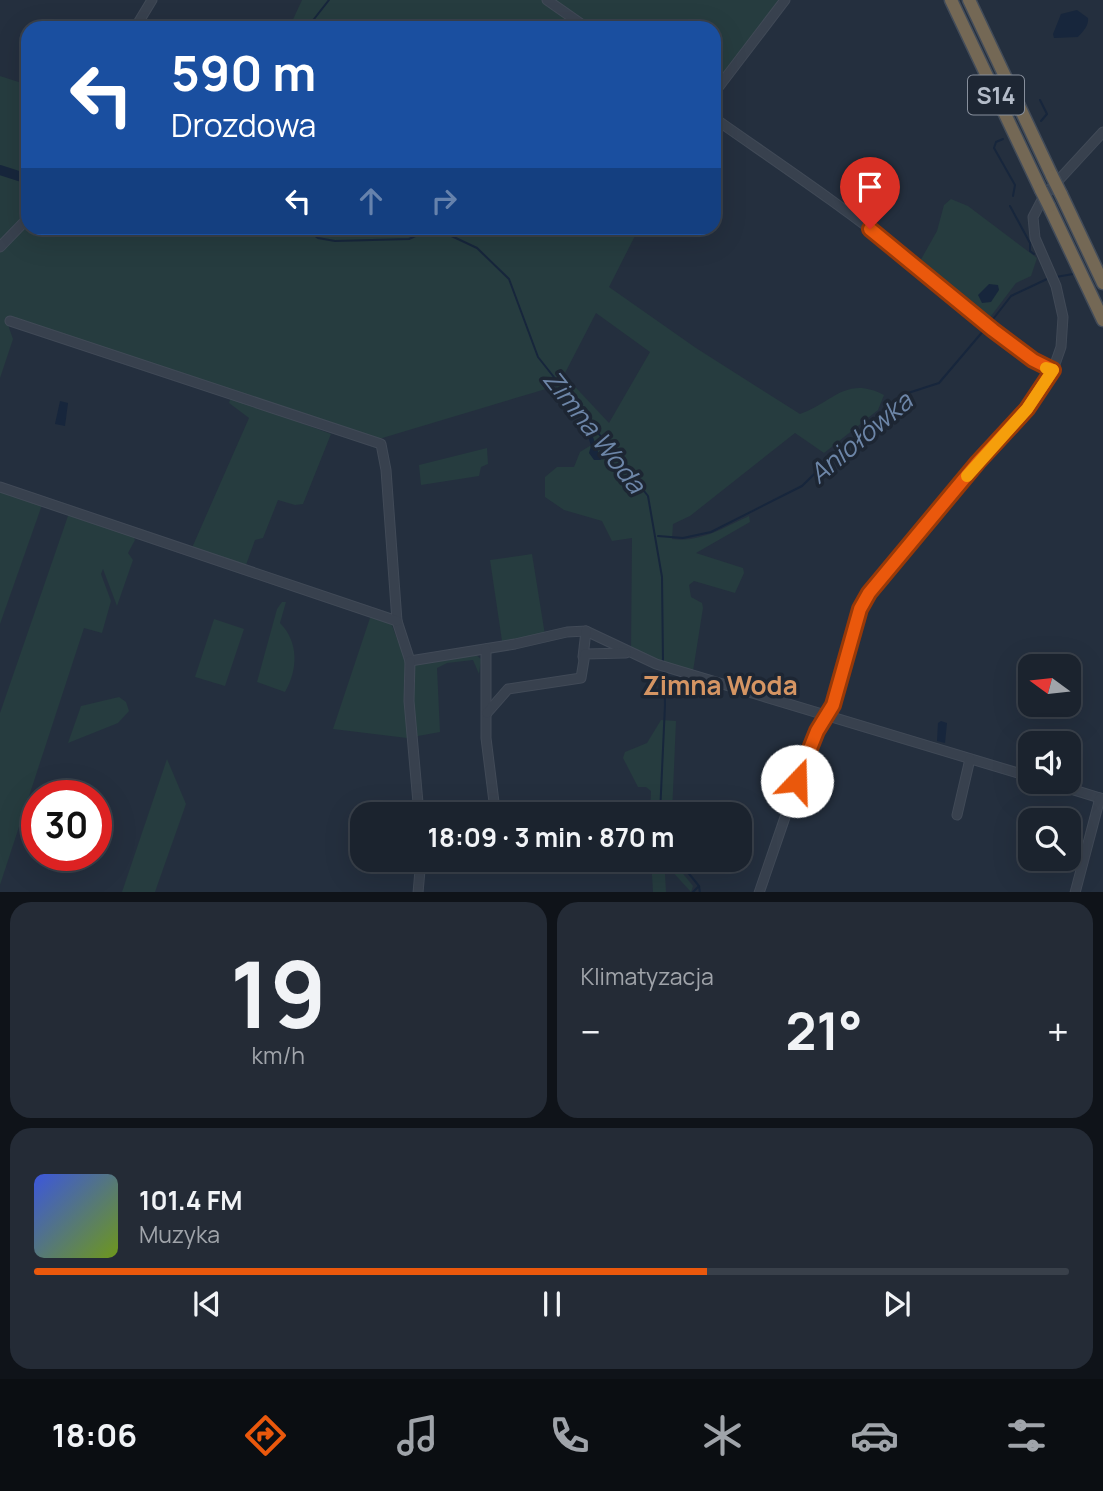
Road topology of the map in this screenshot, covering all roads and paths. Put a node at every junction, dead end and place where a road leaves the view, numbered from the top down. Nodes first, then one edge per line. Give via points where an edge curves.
1 (152, 0) edge
2 (547, 0) edge
3 (785, 0) edge
4 (951, 0) edge
5 (969, 0) edge
6 (139, 21) edge
7 (577, 21) edge
8 (721, 84) edge
9 (721, 123) edge
10 (1103, 132) edge
11 (21, 225) edge
12 (0, 247) edge
13 (1103, 283) edge
14 (1103, 320) edge
15 (10, 321) dead end
16 (1053, 370) junction
17 (0, 487) edge
18 (397, 621) junction
19 (586, 631) junction
20 (486, 649) junction
21 (631, 654) junction
22 (583, 657) junction
23 (410, 661) junction
24 (487, 713) junction
25 (827, 716) junction
26 (970, 759) junction
27 (1018, 773) edge
28 (1081, 793) edge
29 (1101, 799) edge
30 (418, 802) edge
31 (494, 802) edge
32 (957, 815) dead end
33 (420, 872) edge
34 (418, 892) edge
35 (759, 892) edge
36 (1075, 892) edge

1 - 6 street
2 - 7 street
3 - 8 street
4 - 14 highway, S14, bridge
5 - 13 highway, S14, bridge
9 - 16 street via 889,243 1033,360
10 - 16 street via 1035,209 1034,238 1056,286 1063,317
11 - 12 street
15 - 18 street via 381,444
16 - 25 street via 1027,409 869,593
17 - 18 street
18 - 23 street
19 - 20 street
19 - 21 street
19 - 22 street
20 - 23 street
20 - 24 street
21 - 22 street via 587,653
21 - 25 street
22 - 24 street via 581,678 508,689
23 - 30 street
24 - 31 street
25 - 26 street
25 - 35 street via 804,762
26 - 27 street
26 - 32 street
28 - 29 street
29 - 36 street
33 - 34 street

